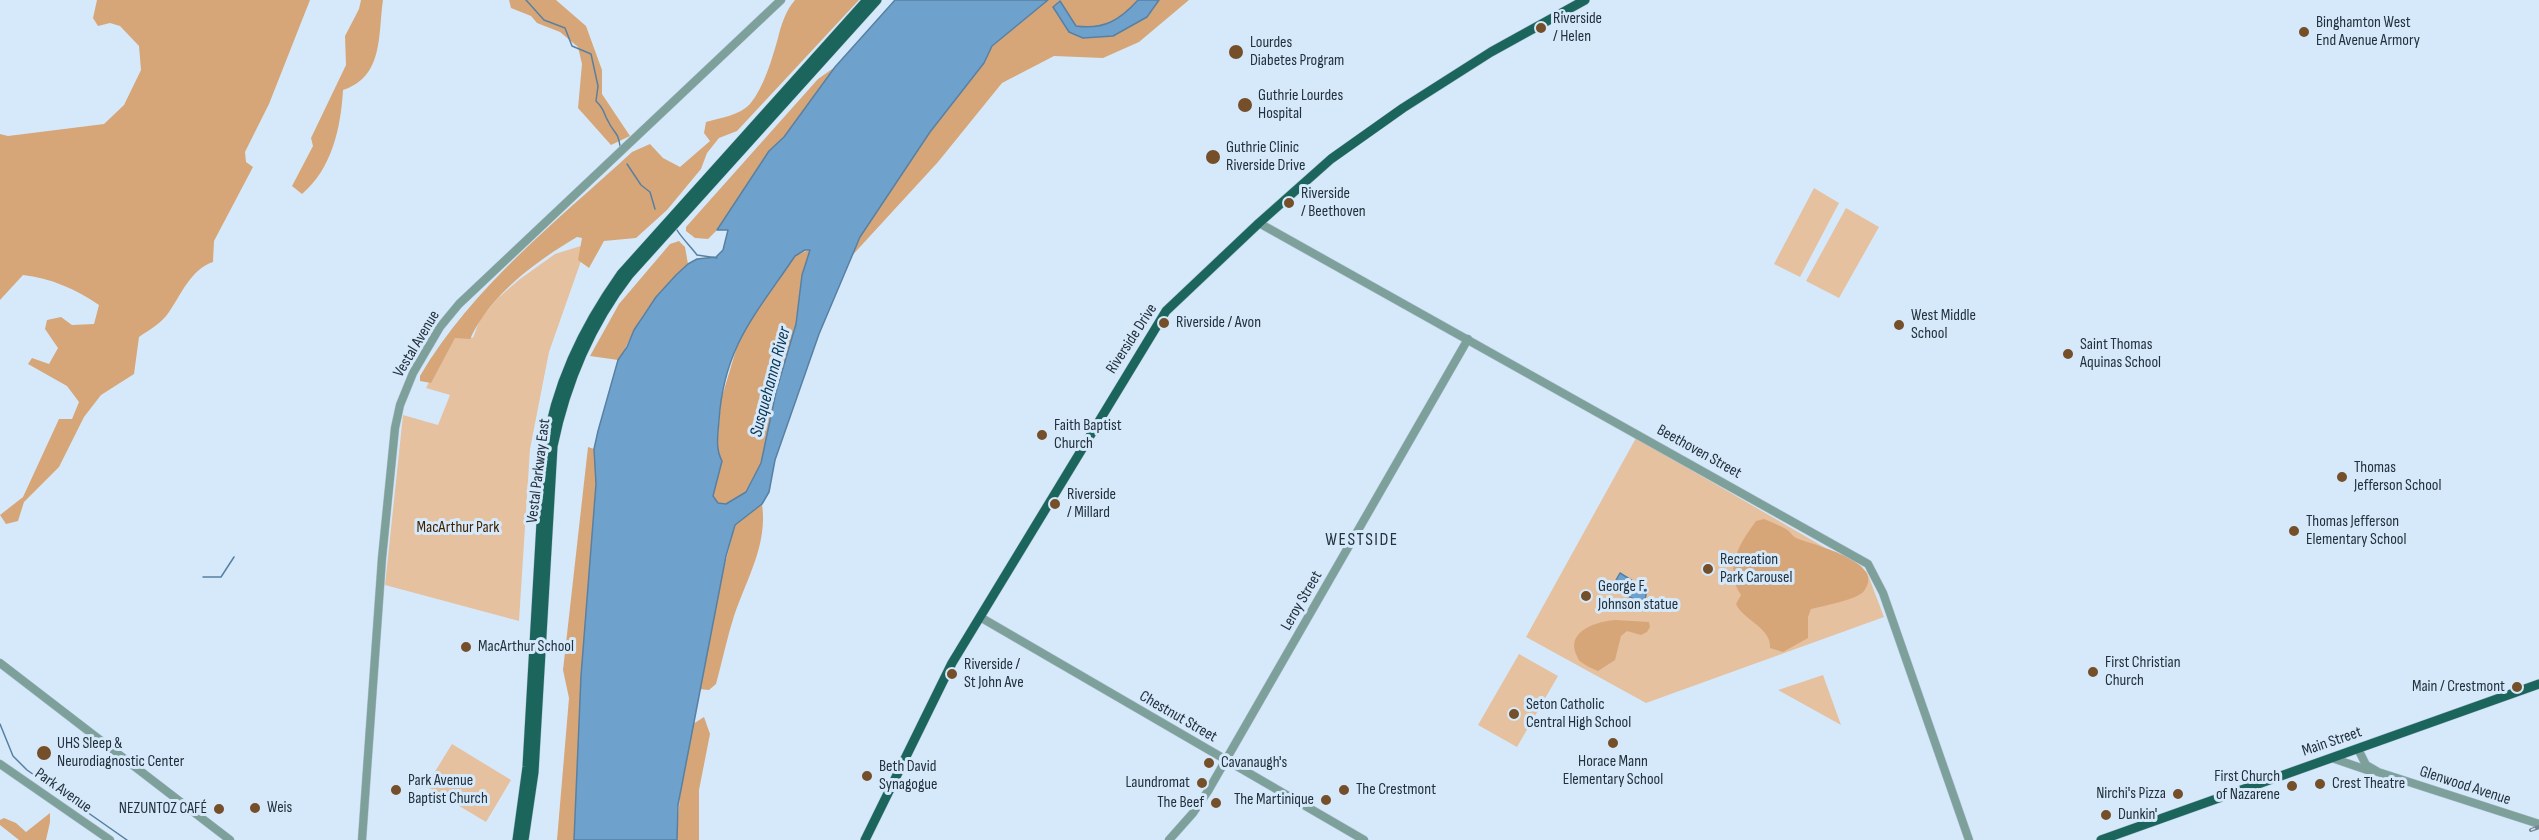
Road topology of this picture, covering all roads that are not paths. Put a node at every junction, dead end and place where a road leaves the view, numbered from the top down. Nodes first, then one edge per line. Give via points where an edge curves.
1 (781, 0) edge
2 (867, 0) edge
3 (877, 0) edge
4 (1585, 0) edge
5 (1259, 223) junction
6 (1468, 339) junction
7 (980, 617) junction
8 (0, 663) edge
9 (2539, 684) edge
10 (2358, 749) junction
11 (2332, 758) junction
12 (1226, 760) junction
13 (0, 764) edge
14 (2379, 772) junction
15 (531, 802) junction
16 (2539, 824) edge
17 (110, 840) edge
18 (230, 840) edge
19 (362, 840) edge
20 (517, 840) edge
21 (524, 840) edge
22 (529, 840) edge
23 (865, 840) edge
24 (1169, 840) edge
25 (1364, 840) edge
26 (1969, 840) edge
27 (2101, 840) edge

1 - 19 street, Vestal Avenue via 459,304 440,327 413,373 395,428
2 - 20 main road, Vestal Parkway East via 621,274 597,307 572,357 555,402 544,453 527,767
3 - 15 main road, Vestal Parkway East via 629,275 581,354 553,447
4 - 5 main road, Riverside Drive via 1518,36 1403,108 1331,159
5 - 6 street, Beethoven Street
5 - 7 main road, Riverside Drive via 1163,316
6 - 12 street, Leroy Street
6 - 26 street, Beethoven Street via 1868,564 1883,594
7 - 12 street, Chestnut Street
7 - 23 main road, Riverside Drive via 952,663
8 - 18 street
9 - 10 main road, Main Street
10 - 11 main road, Main Street
10 - 14 street, Glenwood Avenue via 2366,765
11 - 14 street
11 - 27 main road, Main Street
12 - 24 street, Leroy Street via 1193,813
12 - 25 street, Chestnut Street
13 - 17 street, Park Avenue
14 - 16 street, Glenwood Avenue
15 - 21 main road, Vestal Parkway East
15 - 22 main road via 534,807

